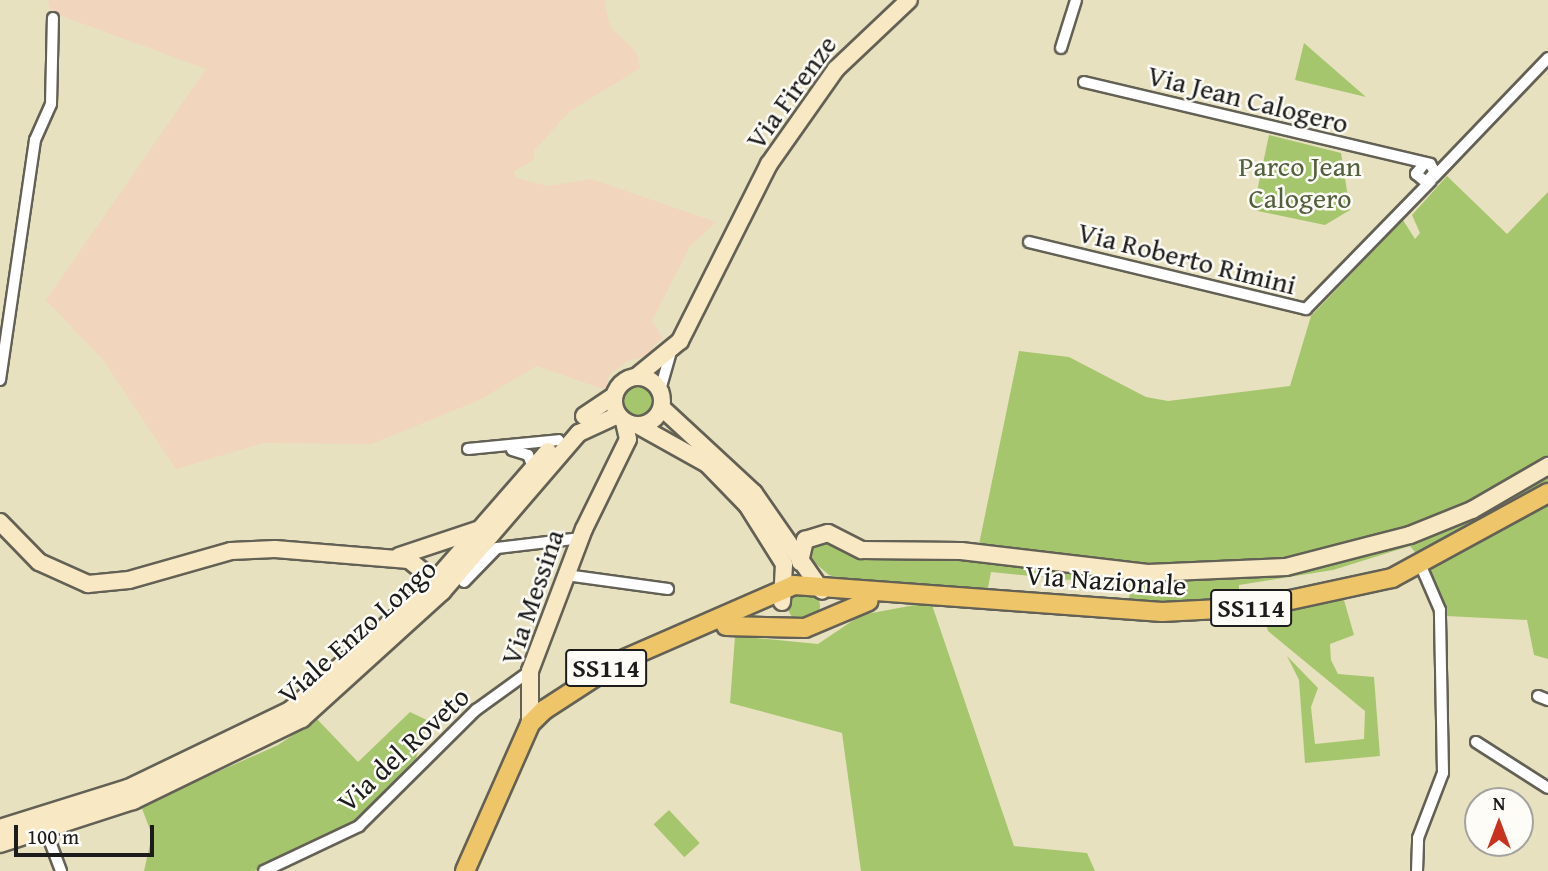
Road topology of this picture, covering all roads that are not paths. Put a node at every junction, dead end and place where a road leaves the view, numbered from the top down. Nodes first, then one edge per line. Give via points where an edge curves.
1 (1076, 0) edge
2 (901, 3) edge
3 (53, 18) dead end
4 (1060, 48) dead end
5 (1548, 58) edge
6 (1084, 82) dead end
7 (1452, 156) junction
8 (1402, 160) junction
9 (1427, 163) junction
10 (1416, 176) junction
11 (1433, 179) junction
12 (1412, 196) junction
13 (1028, 242) dead end
14 (680, 341) junction
15 (636, 377) junction
16 (0, 380) edge
17 (660, 390) junction
18 (614, 396) junction
19 (662, 408) junction
20 (627, 421) junction
21 (559, 440) junction
22 (502, 448) junction
23 (468, 449) dead end
24 (1548, 466) edge
25 (533, 467) junction
26 (1548, 493) edge
27 (2, 522) edge
28 (479, 529) junction
29 (581, 538) junction
30 (774, 548) junction
31 (375, 560) junction
32 (1421, 566) junction
33 (566, 575) junction
34 (812, 579) junction
35 (464, 582) dead end
36 (668, 589) dead end
37 (425, 592) junction
38 (785, 594) junction
39 (862, 596) junction
40 (730, 617) junction
41 (763, 622) junction
42 (818, 623) junction
43 (798, 627) junction
44 (675, 638) junction
45 (530, 671) junction
46 (530, 724) junction
47 (1476, 742) dead end
48 (1548, 788) edge
49 (0, 828) edge
50 (46, 831) junction
51 (0, 844) edge
52 (61, 871) edge
53 (264, 871) edge
54 (465, 871) edge
55 (1417, 871) edge

1 - 4 street
2 - 14 main road, Via Firenze via 836,69 769,164
3 - 16 street via 51,104 35,140
5 - 7 street
6 - 8 street, Via Jean Calogero
7 - 9 street
7 - 11 street
8 - 9 street, Via Jean Calogero
8 - 10 street
9 - 10 street
9 - 11 street
10 - 11 street
10 - 12 street
11 - 12 street
12 - 13 street, Via Roberto Rimini via 1306,309
14 - 15 main road, Viale Enzo Longo
14 - 17 street via 660,372
15 - 17 main road
15 - 18 main road, Viale Enzo Longo
17 - 19 main road
18 - 20 main road, Via Messina
18 - 21 main road, Viale Enzo Longo
19 - 20 main road, Viale Enzo Longo
19 - 34 main road via 754,492
20 - 29 main road, Via Messina via 628,439
20 - 30 main road via 716,472 747,505
20 - 50 main road, Viale Enzo Longo via 579,433 442,592 316,709 278,734 133,801
21 - 22 street
21 - 25 main road, Viale Enzo Longo
22 - 23 street
22 - 25 street via 528,455
24 - 34 main road via 1472,510 1410,535 1275,568 1148,573 961,551 862,550 828,533 805,540
25 - 28 main road, Viale Enzo Longo
26 - 32 main road, Via Nazionale / SS114
27 - 31 main road via 39,562 88,584 129,580 231,551
28 - 31 main road via 438,547
28 - 37 main road, Viale Enzo Longo
29 - 33 main road, Via Messina
29 - 35 street via 497,548
30 - 38 main road via 786,572
30 - 40 main road via 779,574 773,590
31 - 37 main road via 418,564
32 - 39 main road, Via Nazionale / SS114 via 1322,596 1206,612 929,595
32 - 55 street via 1440,610 1443,773 1418,838
33 - 36 street
33 - 45 main road, Via Messina
34 - 38 main road
34 - 39 main road, Via Nazionale
34 - 42 main road via 827,608
37 - 49 main road, Viale Enzo Longo via 276,719 128,788
38 - 40 main road
38 - 43 main road via 787,620
39 - 41 main road via 813,635
39 - 42 main road
40 - 44 main road
41 - 43 main road
41 - 44 main road
42 - 43 main road
44 - 46 main road, SS114 via 592,675
45 - 46 main road, Via Messina
45 - 53 street, Via del Roveto via 476,710 359,826
46 - 54 main road, Via Messina
47 - 48 street
50 - 51 main road, Viale Enzo Longo
50 - 52 street

